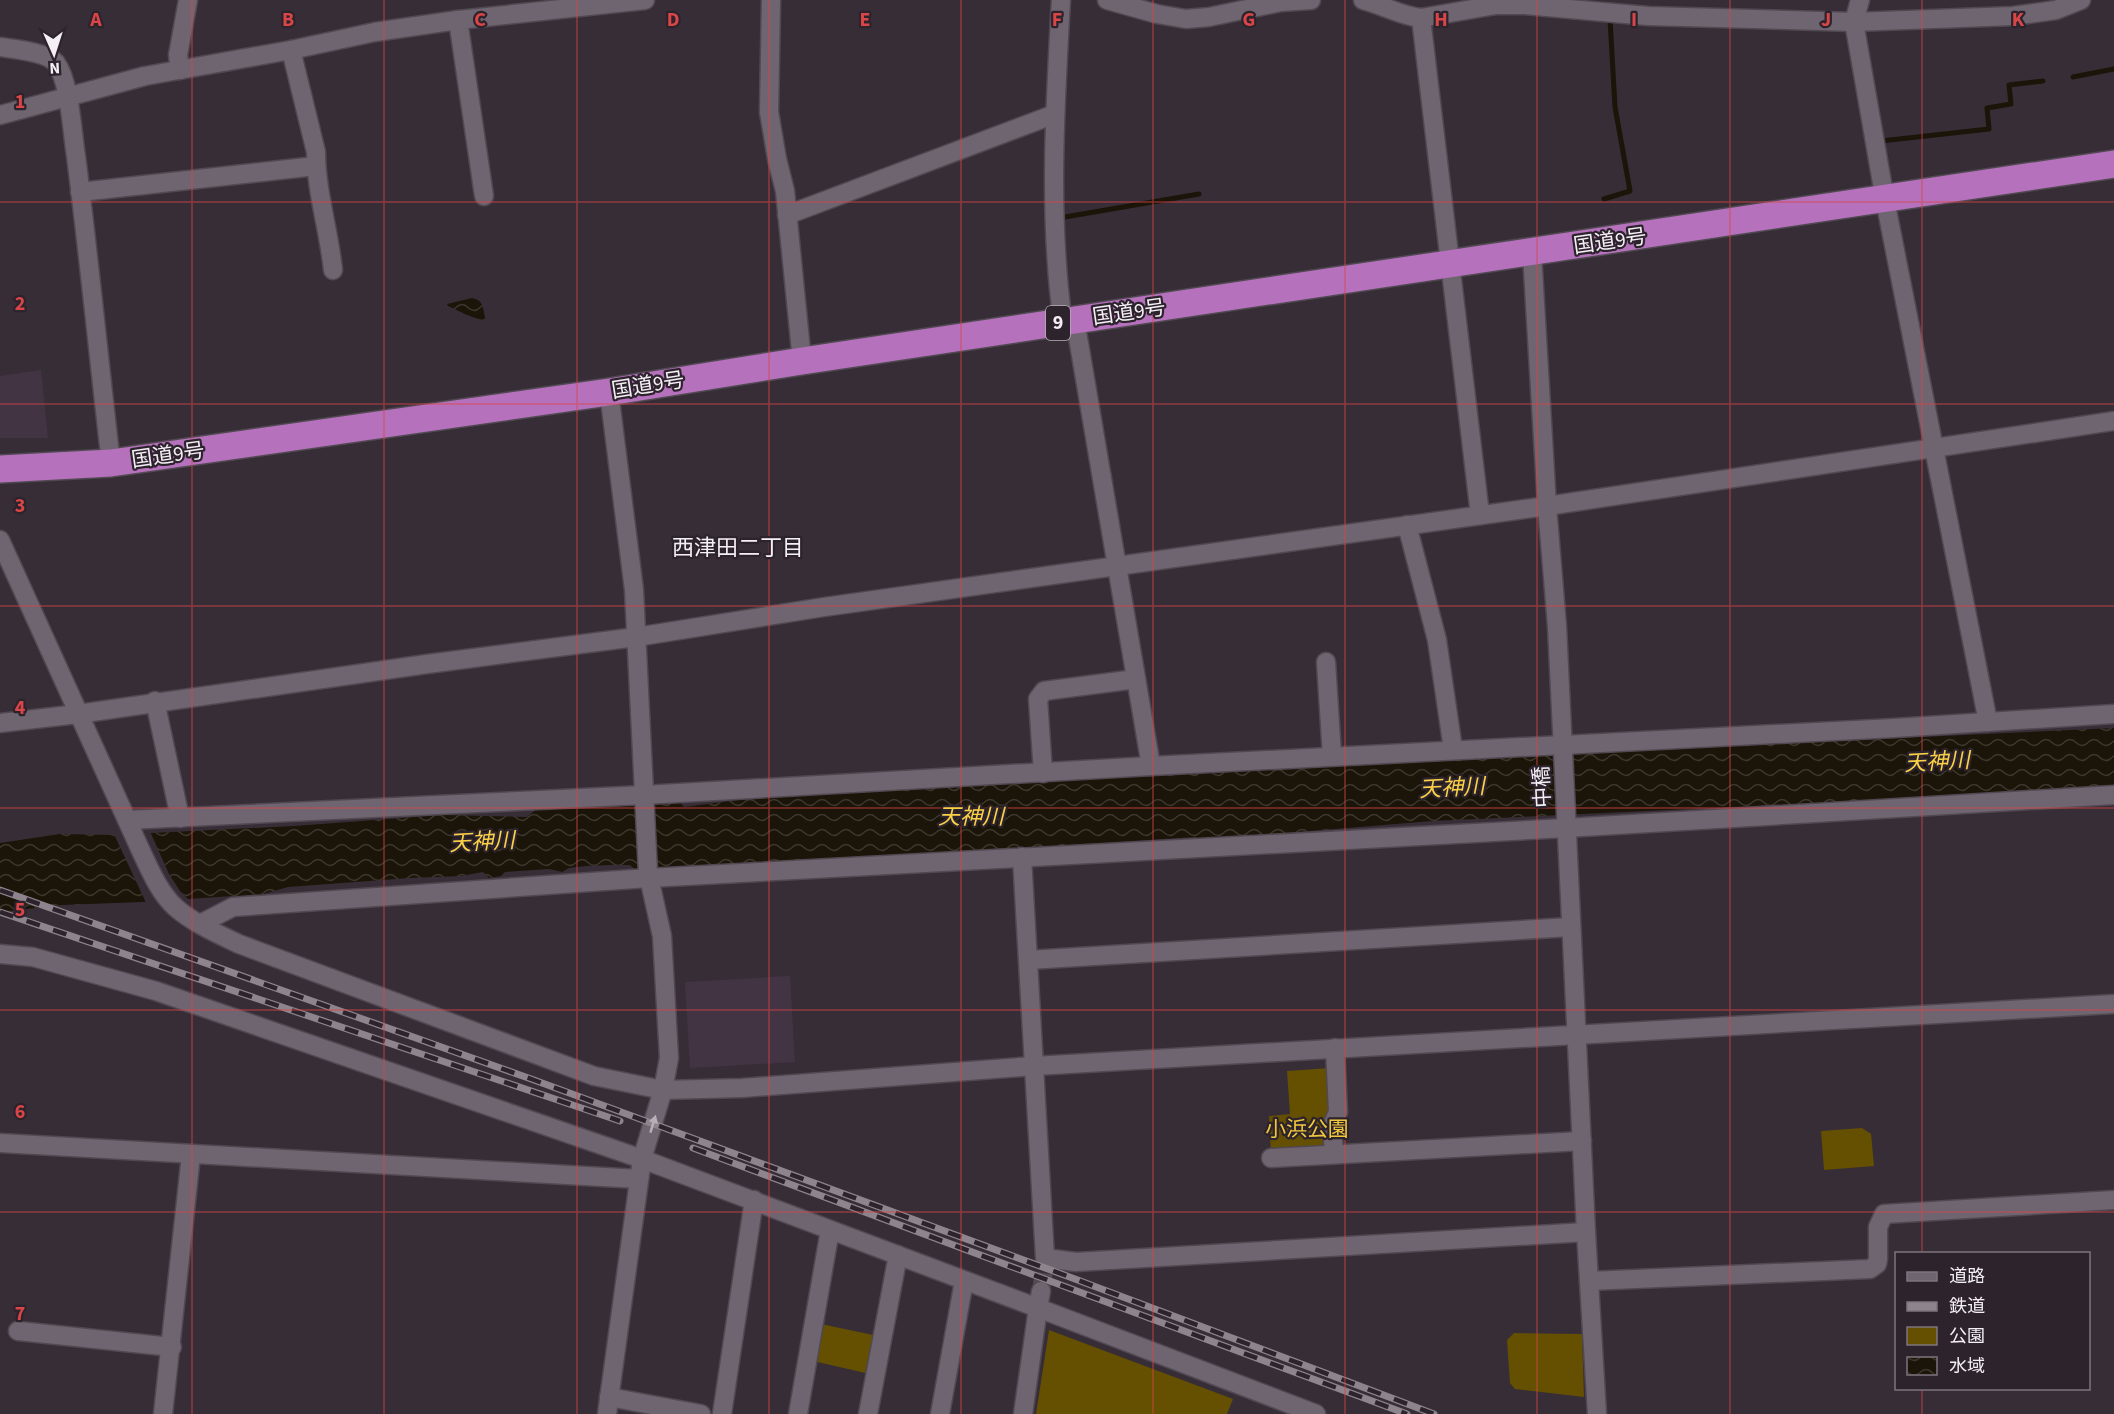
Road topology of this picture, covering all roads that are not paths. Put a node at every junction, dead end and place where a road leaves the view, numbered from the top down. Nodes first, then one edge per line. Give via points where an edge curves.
1 (188, 0) edge
2 (645, 0) edge
3 (771, 0) edge
4 (1061, 0) edge
5 (1107, 0) edge
6 (1311, 0) edge
7 (1860, 0) edge
8 (2081, 0) edge
9 (1374, 1) edge
10 (1143, 5) edge
11 (1578, 5) edge
12 (1649, 8) edge
13 (1421, 18) junction
14 (458, 20) junction
15 (1854, 22) junction
16 (0, 46) edge
17 (291, 50) junction
18 (180, 70) junction
19 (68, 99) junction
20 (1055, 114) junction
21 (0, 115) edge
22 (2114, 164) edge
23 (316, 166) junction
24 (80, 192) junction
25 (484, 196) dead end
26 (1885, 200) junction
27 (787, 215) junction
28 (1532, 253) junction
29 (1451, 264) junction
30 (333, 270) dead end
31 (1069, 322) junction
32 (802, 361) junction
33 (609, 392) junction
34 (2114, 421) edge
35 (1934, 450) junction
36 (111, 463) junction
37 (0, 469) edge
38 (1547, 506) junction
39 (1480, 515) junction
40 (1407, 525) junction
41 (0, 540) edge
42 (1116, 565) junction
43 (636, 637) junction
44 (1326, 662) dead end
45 (1136, 679) junction
46 (155, 701) junction
47 (78, 714) junction
48 (2114, 714) edge
49 (1988, 722) junction
50 (0, 723) edge
51 (1562, 747) junction
52 (1453, 749) junction
53 (1332, 756) junction
54 (1151, 766) junction
55 (1043, 773) junction
56 (2114, 795) edge
57 (644, 797) junction
58 (180, 818) junction
59 (127, 820) junction
60 (1566, 825) junction
61 (1022, 857) junction
62 (648, 876) junction
63 (200, 924) junction
64 (1572, 927) junction
65 (0, 954) edge
66 (1028, 960) junction
67 (2114, 1004) edge
68 (1577, 1034) junction
69 (1335, 1048) junction
70 (1034, 1066) junction
71 (663, 1090) junction
72 (1582, 1141) junction
73 (0, 1143) edge
74 (1334, 1154) junction
75 (192, 1155) junction
76 (1271, 1158) dead end
77 (642, 1159) junction
78 (639, 1179) junction
79 (754, 1200) junction
80 (2114, 1200) edge
81 (830, 1230) junction
82 (1586, 1232) junction
83 (898, 1255) junction
84 (964, 1281) junction
85 (1589, 1281) junction
86 (1040, 1300) junction
87 (18, 1330) dead end
88 (172, 1347) junction
89 (608, 1405) edge
90 (164, 1414) edge
91 (701, 1414) edge
92 (722, 1414) edge
93 (798, 1414) edge
94 (868, 1414) edge
95 (940, 1414) edge
96 (1023, 1414) edge
97 (1316, 1414) edge
98 (1597, 1414) edge

1 - 18 street via 178,55
2 - 14 street
3 - 27 street via 769,112
4 - 20 street
5 - 10 street
6 - 10 street via 1281,2 1199,19 1169,17
7 - 15 street
8 - 15 street via 2056,10 2013,16
9 - 13 street via 1408,17
11 - 12 street
11 - 13 street via 1497,5
12 - 15 street
13 - 29 street
14 - 17 street
14 - 25 street
15 - 26 street
16 - 19 street via 52,59
17 - 18 street
17 - 23 street
18 - 19 street
19 - 21 street
19 - 24 street
20 - 27 street
20 - 31 street via 1056,261
22 - 26 highway, 国道9号 / 9
23 - 24 street
23 - 30 street
24 - 36 street
26 - 28 highway, 国道9号 / 9
26 - 35 street
27 - 32 street
28 - 29 highway, 国道9号 / 9
28 - 38 street, 中橋
29 - 31 highway, 国道9号 / 9
29 - 39 street
31 - 32 highway, 国道9号 / 9
31 - 42 street
32 - 33 highway, 国道9号 / 9
33 - 36 highway, 国道9号 / 9
33 - 43 street via 634,590
34 - 35 street
35 - 38 street
35 - 49 street
36 - 37 highway, 国道9号 / 9
38 - 39 street
38 - 51 street, 中橋
39 - 40 street
40 - 42 street
40 - 52 street via 1437,640
41 - 47 street
42 - 43 street
42 - 45 street
43 - 46 street
43 - 57 street
44 - 53 street
45 - 54 street
45 - 55 street via 1044,691 1038,699
46 - 47 street
46 - 58 street
47 - 50 street
47 - 59 street
48 - 49 street
49 - 51 street
51 - 52 street
51 - 60 street, 中橋
52 - 53 street
53 - 54 street
54 - 55 street
55 - 57 street
56 - 60 street
57 - 58 street
57 - 62 street
58 - 59 street
59 - 63 street via 154,878 175,907
60 - 61 street
60 - 64 street, 中橋
61 - 62 street
61 - 66 street
62 - 63 street via 233,907
62 - 71 street via 662,936 669,1058
63 - 71 street via 239,945 594,1076
64 - 66 street
64 - 68 street, 中橋
65 - 77 street via 33,957 156,991
66 - 70 street
67 - 68 street
68 - 69 street
68 - 72 street, 中橋
69 - 70 street
69 - 74 street via 1338,1112 1332,1126
70 - 71 street via 742,1088
70 - 82 street via 1045,1262
77 -> 71 street
72 - 74 street
72 - 82 street, 中橋
73 - 75 street
74 - 76 street
75 - 78 street
75 - 88 street
77 - 78 street
77 - 79 street
78 - 89 street
79 - 81 street
79 - 92 street
80 - 85 street via 1884,1214 1878,1227 1878,1259 1870,1269
81 - 83 street
81 - 93 street
82 - 85 street, 中橋
83 - 84 street
83 - 94 street
84 - 86 street
84 - 95 street
85 - 98 street, 中橋
86 - 96 street
86 - 97 street
87 - 88 street
88 - 90 street
89 - 91 street

